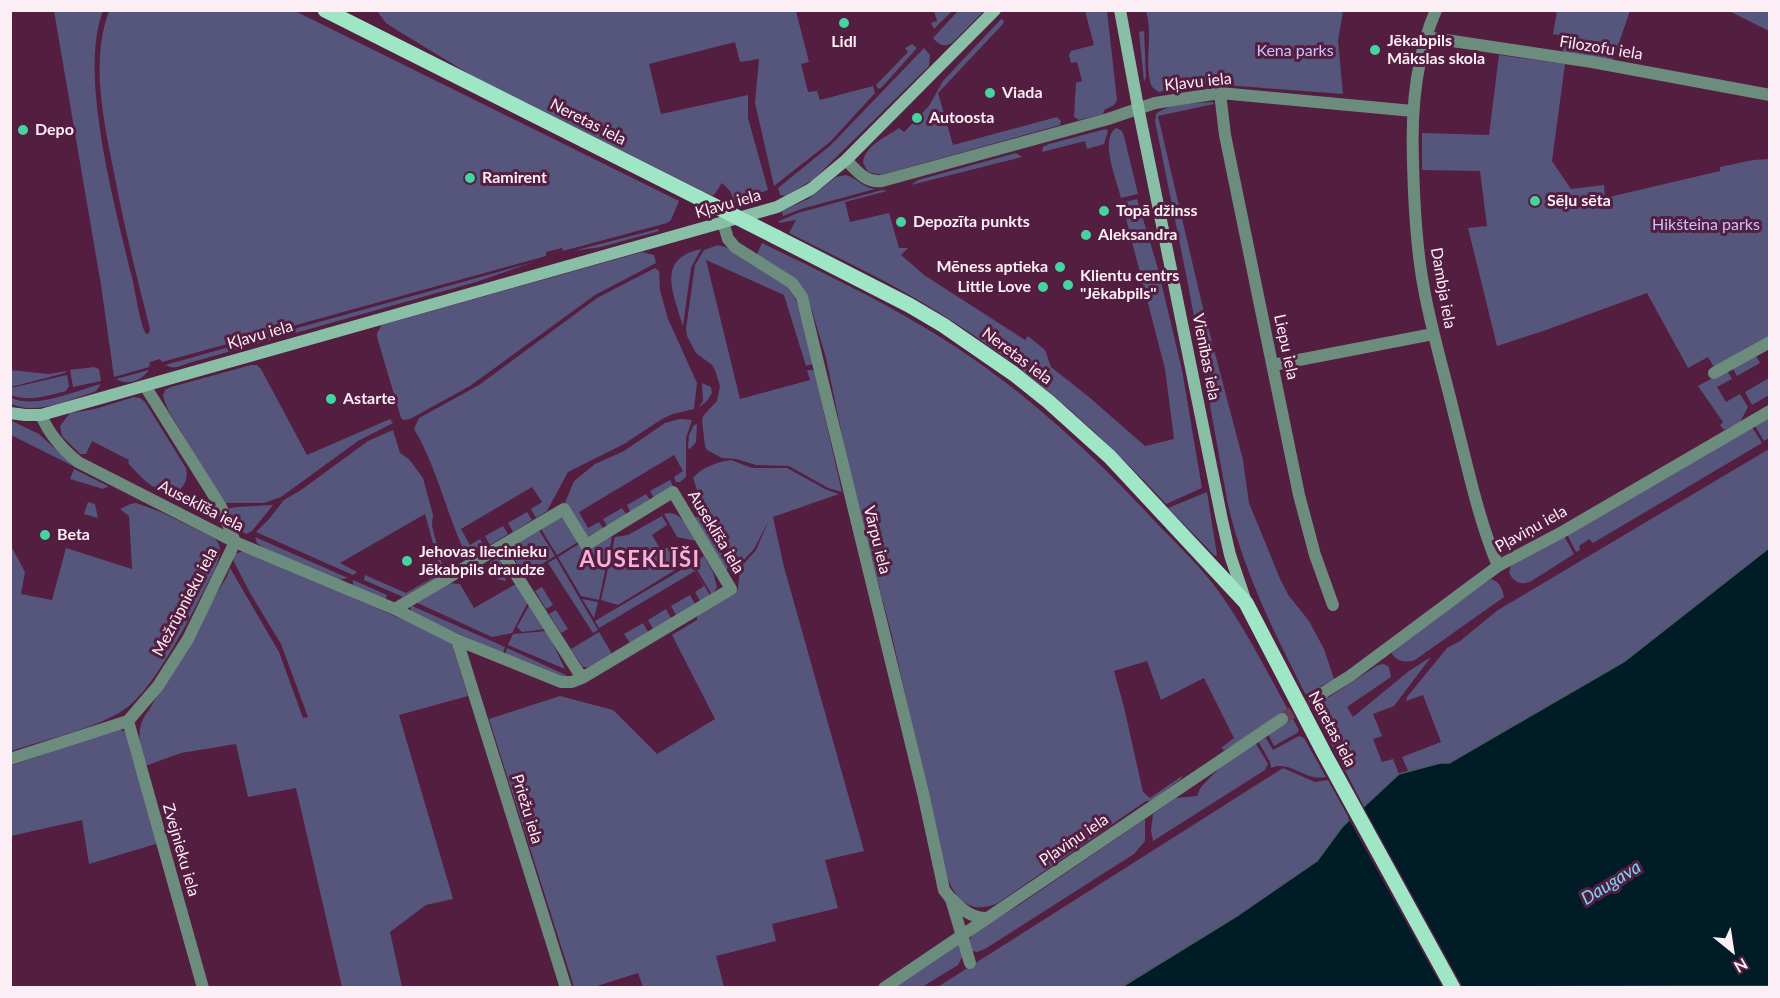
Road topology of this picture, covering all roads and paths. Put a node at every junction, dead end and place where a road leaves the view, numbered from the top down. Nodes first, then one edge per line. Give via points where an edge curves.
1 (325, 10) edge
2 (995, 10) edge
3 (1120, 10) edge
4 (1436, 10) edge
5 (342, 14) edge
6 (1426, 37) junction
7 (1220, 93) junction
8 (1770, 95) edge
9 (1138, 107) junction
10 (1413, 111) junction
11 (846, 160) junction
12 (723, 222) junction
13 (1434, 333) junction
14 (1770, 342) edge
15 (1273, 365) junction
16 (1714, 373) dead end
17 (146, 386) junction
18 (1770, 411) edge
19 (10, 413) edge
20 (41, 415) junction
21 (235, 542) junction
22 (499, 548) junction
23 (1498, 566) junction
24 (1246, 603) junction
25 (1333, 604) dead end
26 (395, 609) junction
27 (457, 640) junction
28 (582, 678) junction
29 (1321, 694) tunnel mouth
30 (1282, 719) tunnel mouth
31 (128, 721) junction
32 (10, 759) edge
33 (951, 899) junction
34 (987, 918) junction
35 (961, 935) junction
36 (970, 963) dead end
37 (203, 987) edge
38 (566, 987) edge
39 (885, 987) edge
40 (1453, 987) edge

1 - 5 main road, Neretas iela
2 - 11 street
3 - 9 street, Vienības iela
4 - 6 street, Dambja iela
5 - 24 main road, Neretas iela, bridge via 909,305 961,337 1014,374 1110,457
6 - 8 street, Filozofu iela
6 - 10 street, Dambja iela
7 - 9 street, Kļavu iela
7 - 10 street, Kļavu iela
7 - 15 street, Liepu iela via 1225,135
9 - 11 street, Kļavu iela via 1108,119 882,181 867,179
9 - 24 street, Vienības iela via 1222,519
10 - 13 street, Dambja iela via 1415,227
11 - 12 street, Kļavu iela via 824,180 788,202
12 - 17 street, Kļavu iela
12 - 33 street, Vārpu iela via 735,247 792,283 802,297 944,890
13 - 15 street
13 - 23 street, Dambja iela via 1477,509
14 - 16 street
15 - 25 street, Liepu iela via 1299,495
17 - 20 street, Kļavu iela
17 - 21 street, Mežrūpnieku iela via 221,507
18 - 23 street, Pļaviņu iela
19 - 20 street
20 - 21 street, Auseklīša iela via 50,433 78,462
21 - 26 street, Auseklīša iela
21 - 31 street, Mežrūpnieku iela via 188,639 158,686
22 - 26 street, Auseklīša iela
22 - 28 street
22 - 28 street, Auseklīša iela via 564,508 586,545 672,492 730,589
23 - 29 street, Pļaviņu iela
24 - 40 main road, Neretas iela
26 - 27 street, Auseklīša iela
27 - 28 street, Auseklīša iela via 561,682
27 - 38 street, Priežu iela
30 - 34 street, Pļaviņu iela
31 - 32 street
31 - 37 street, Zvejnieku iela
33 - 34 street via 962,910
33 - 35 street, Vārpu iela
34 - 35 street, Pļaviņu iela
35 - 36 street, Vārpu iela
35 - 39 street, Pļaviņu iela

